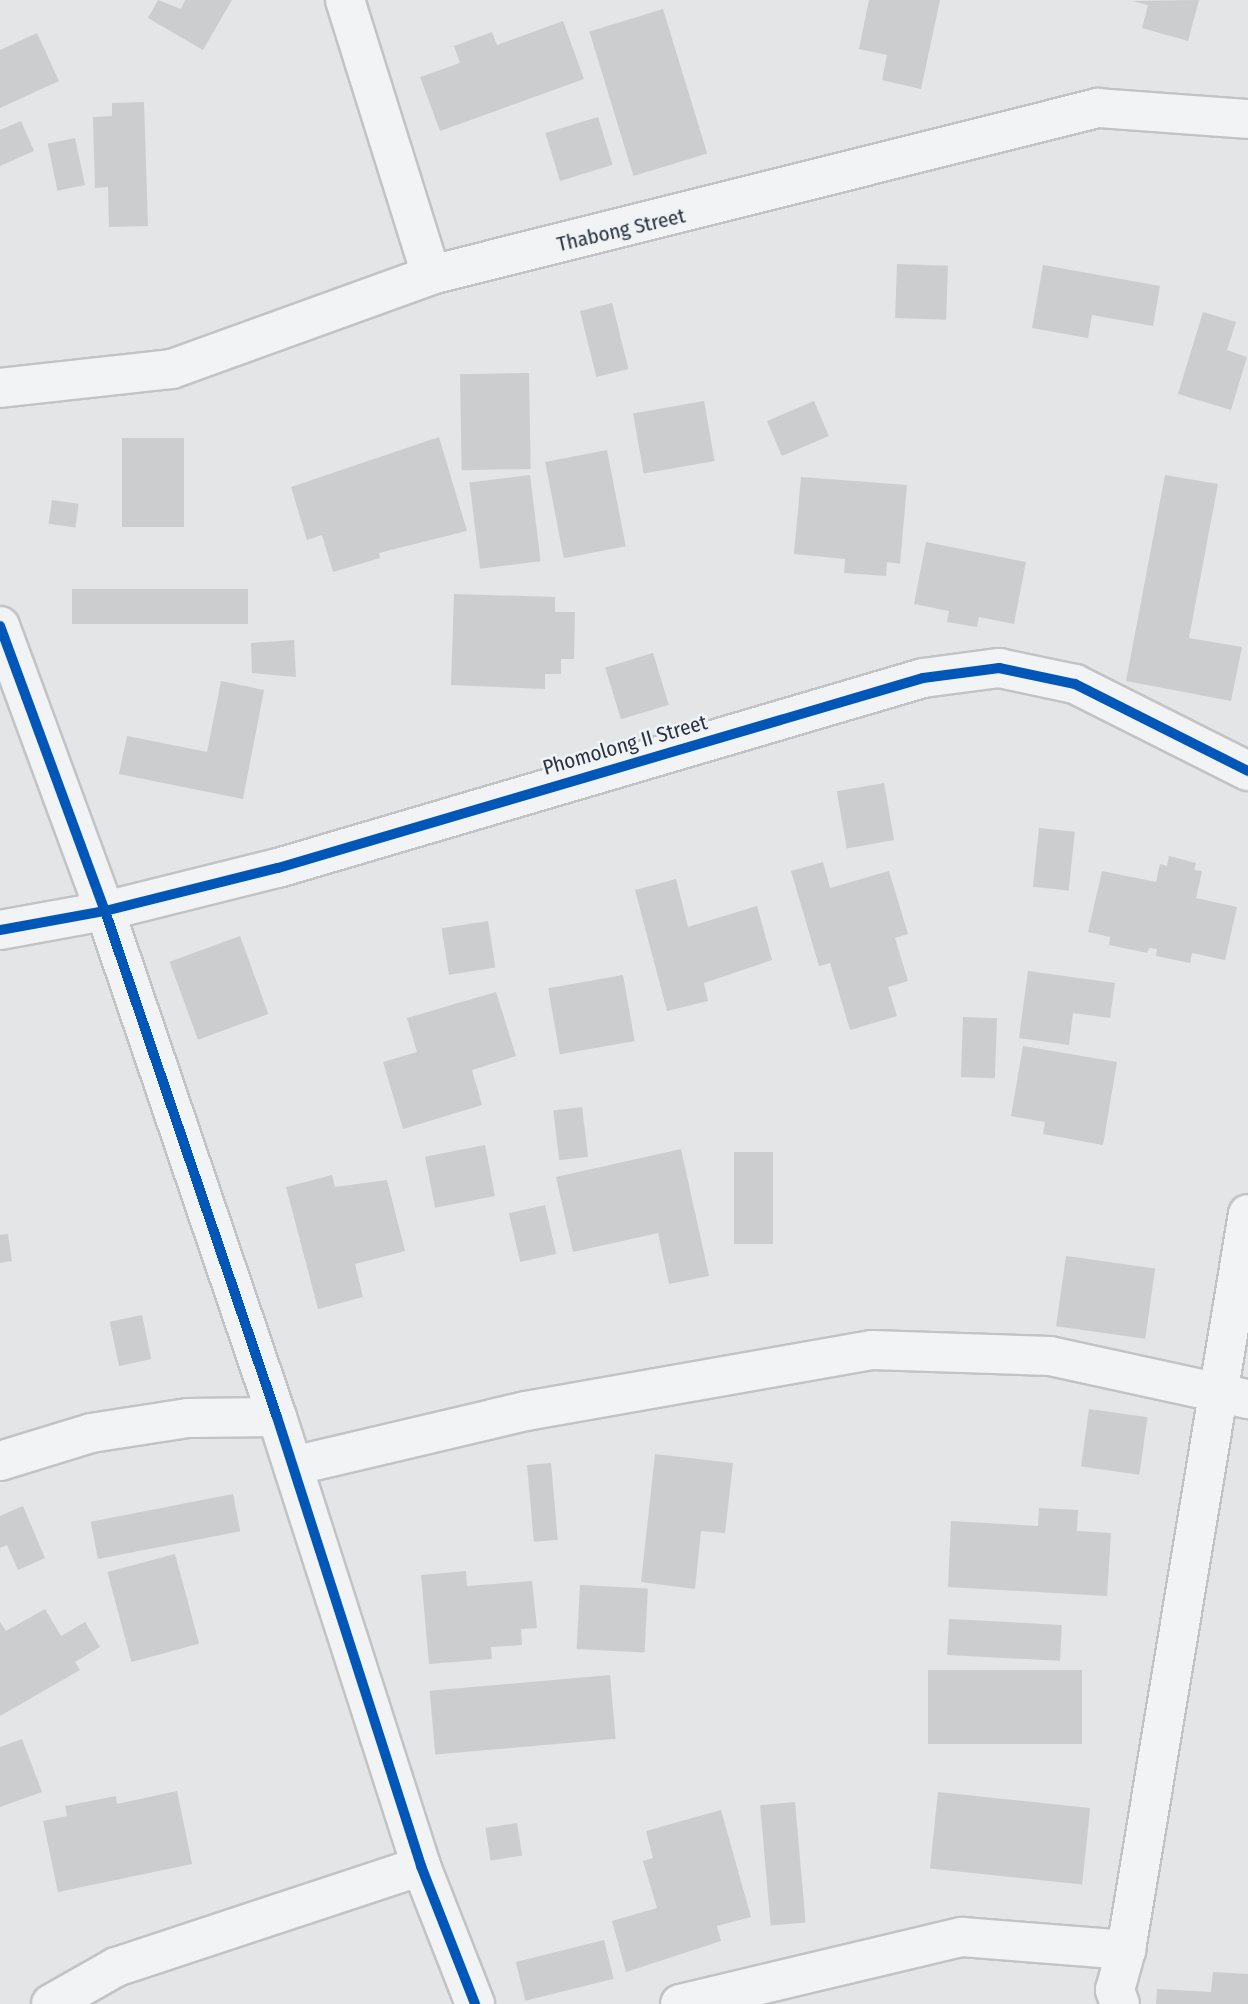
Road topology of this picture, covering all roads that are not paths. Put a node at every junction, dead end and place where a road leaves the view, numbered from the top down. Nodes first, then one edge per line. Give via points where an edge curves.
1 (345, 0) edge
2 (1248, 119) edge
3 (430, 275) junction
4 (0, 388) edge
5 (0, 626) edge
6 (1248, 771) edge
7 (105, 911) junction
8 (0, 930) edge
9 (1248, 1214) edge
10 (1232, 1394) edge
11 (277, 1417) junction
12 (0, 1461) edge
13 (293, 1465) junction
14 (422, 1866) junction
15 (1126, 1950) junction
16 (51, 2004) edge
17 (475, 2004) edge
18 (680, 2004) edge
19 (1120, 2004) edge

1 - 3 street
2 - 3 street, Thabong Street via 1098,108
3 - 4 street, Thabong Street via 172,369
5 - 7 street
6 - 7 street, Phomolong II Street via 1075,684 999,668 923,678 278,868
7 - 8 street, Phomolong II Street
7 - 11 street
9 - 10 street
10 - 13 street via 1050,1356 872,1350 526,1411
10 - 15 street
11 - 12 street via 188,1418 91,1433
11 - 13 street
13 - 14 street
14 - 16 street via 116,1967
14 - 17 street
15 - 18 street via 962,1937
15 - 19 street via 1115,1990

